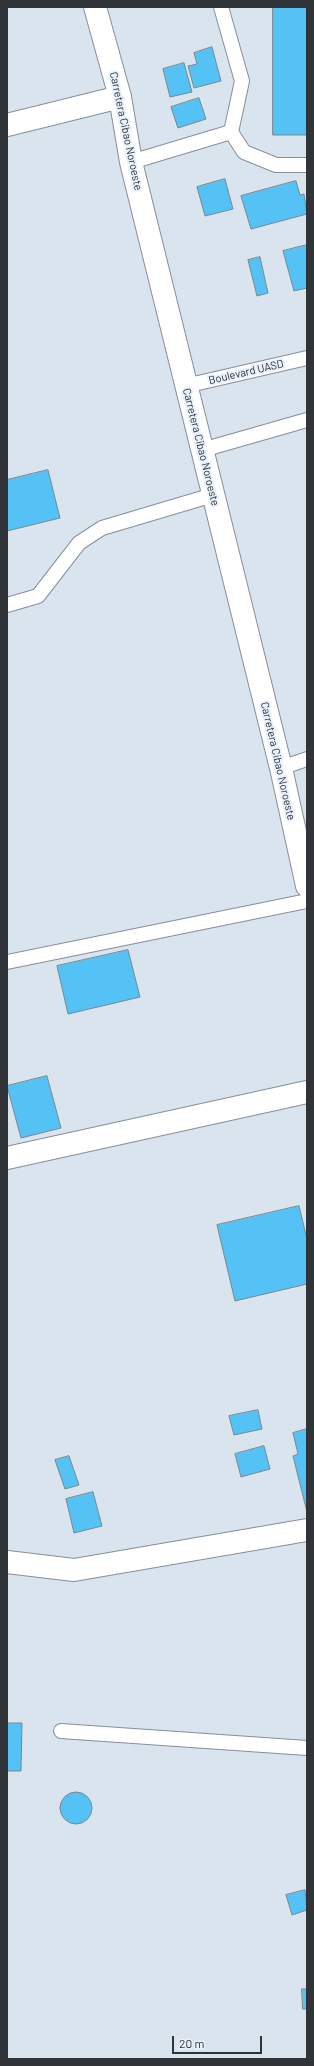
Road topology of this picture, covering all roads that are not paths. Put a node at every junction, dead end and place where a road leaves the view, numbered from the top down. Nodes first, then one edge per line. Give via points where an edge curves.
1 (95, 7) edge
2 (221, 7) edge
3 (120, 97) junction
4 (7, 125) edge
5 (231, 132) junction
6 (131, 162) junction
7 (307, 165) edge
8 (307, 358) edge
9 (185, 386) junction
10 (307, 420) edge
11 (202, 450) junction
12 (213, 495) junction
13 (7, 605) edge
14 (307, 759) edge
15 (281, 768) junction
16 (304, 862) edge
17 (307, 886) edge
18 (307, 901) edge
19 (7, 962) edge
20 (307, 1092) edge
21 (7, 1158) edge
22 (307, 1530) edge
23 (7, 1562) edge
24 (61, 1731) dead end
25 (307, 1748) edge

1 - 3 main road, Carretera Cibao Noroeste
2 - 5 lane via 242,81
3 - 4 main road
3 - 6 main road, Carretera Cibao Noroeste
5 - 6 lane
5 - 7 lane via 244,152 276,164
6 - 9 main road, Carretera Cibao Noroeste
8 - 9 lane, Boulevard UASD
9 - 11 main road, Carretera Cibao Noroeste
10 - 11 lane
11 - 12 main road, Carretera Cibao Noroeste
12 - 13 lane via 102,528 78,543 38,596
12 - 15 main road, Carretera Cibao Noroeste
14 - 15 lane
15 - 16 main road, Carretera Cibao Noroeste
16 - 17 main road, Carretera Cibao Noroeste
18 - 19 lane
20 - 21 main road
22 - 23 main road via 74,1570
24 - 25 lane

